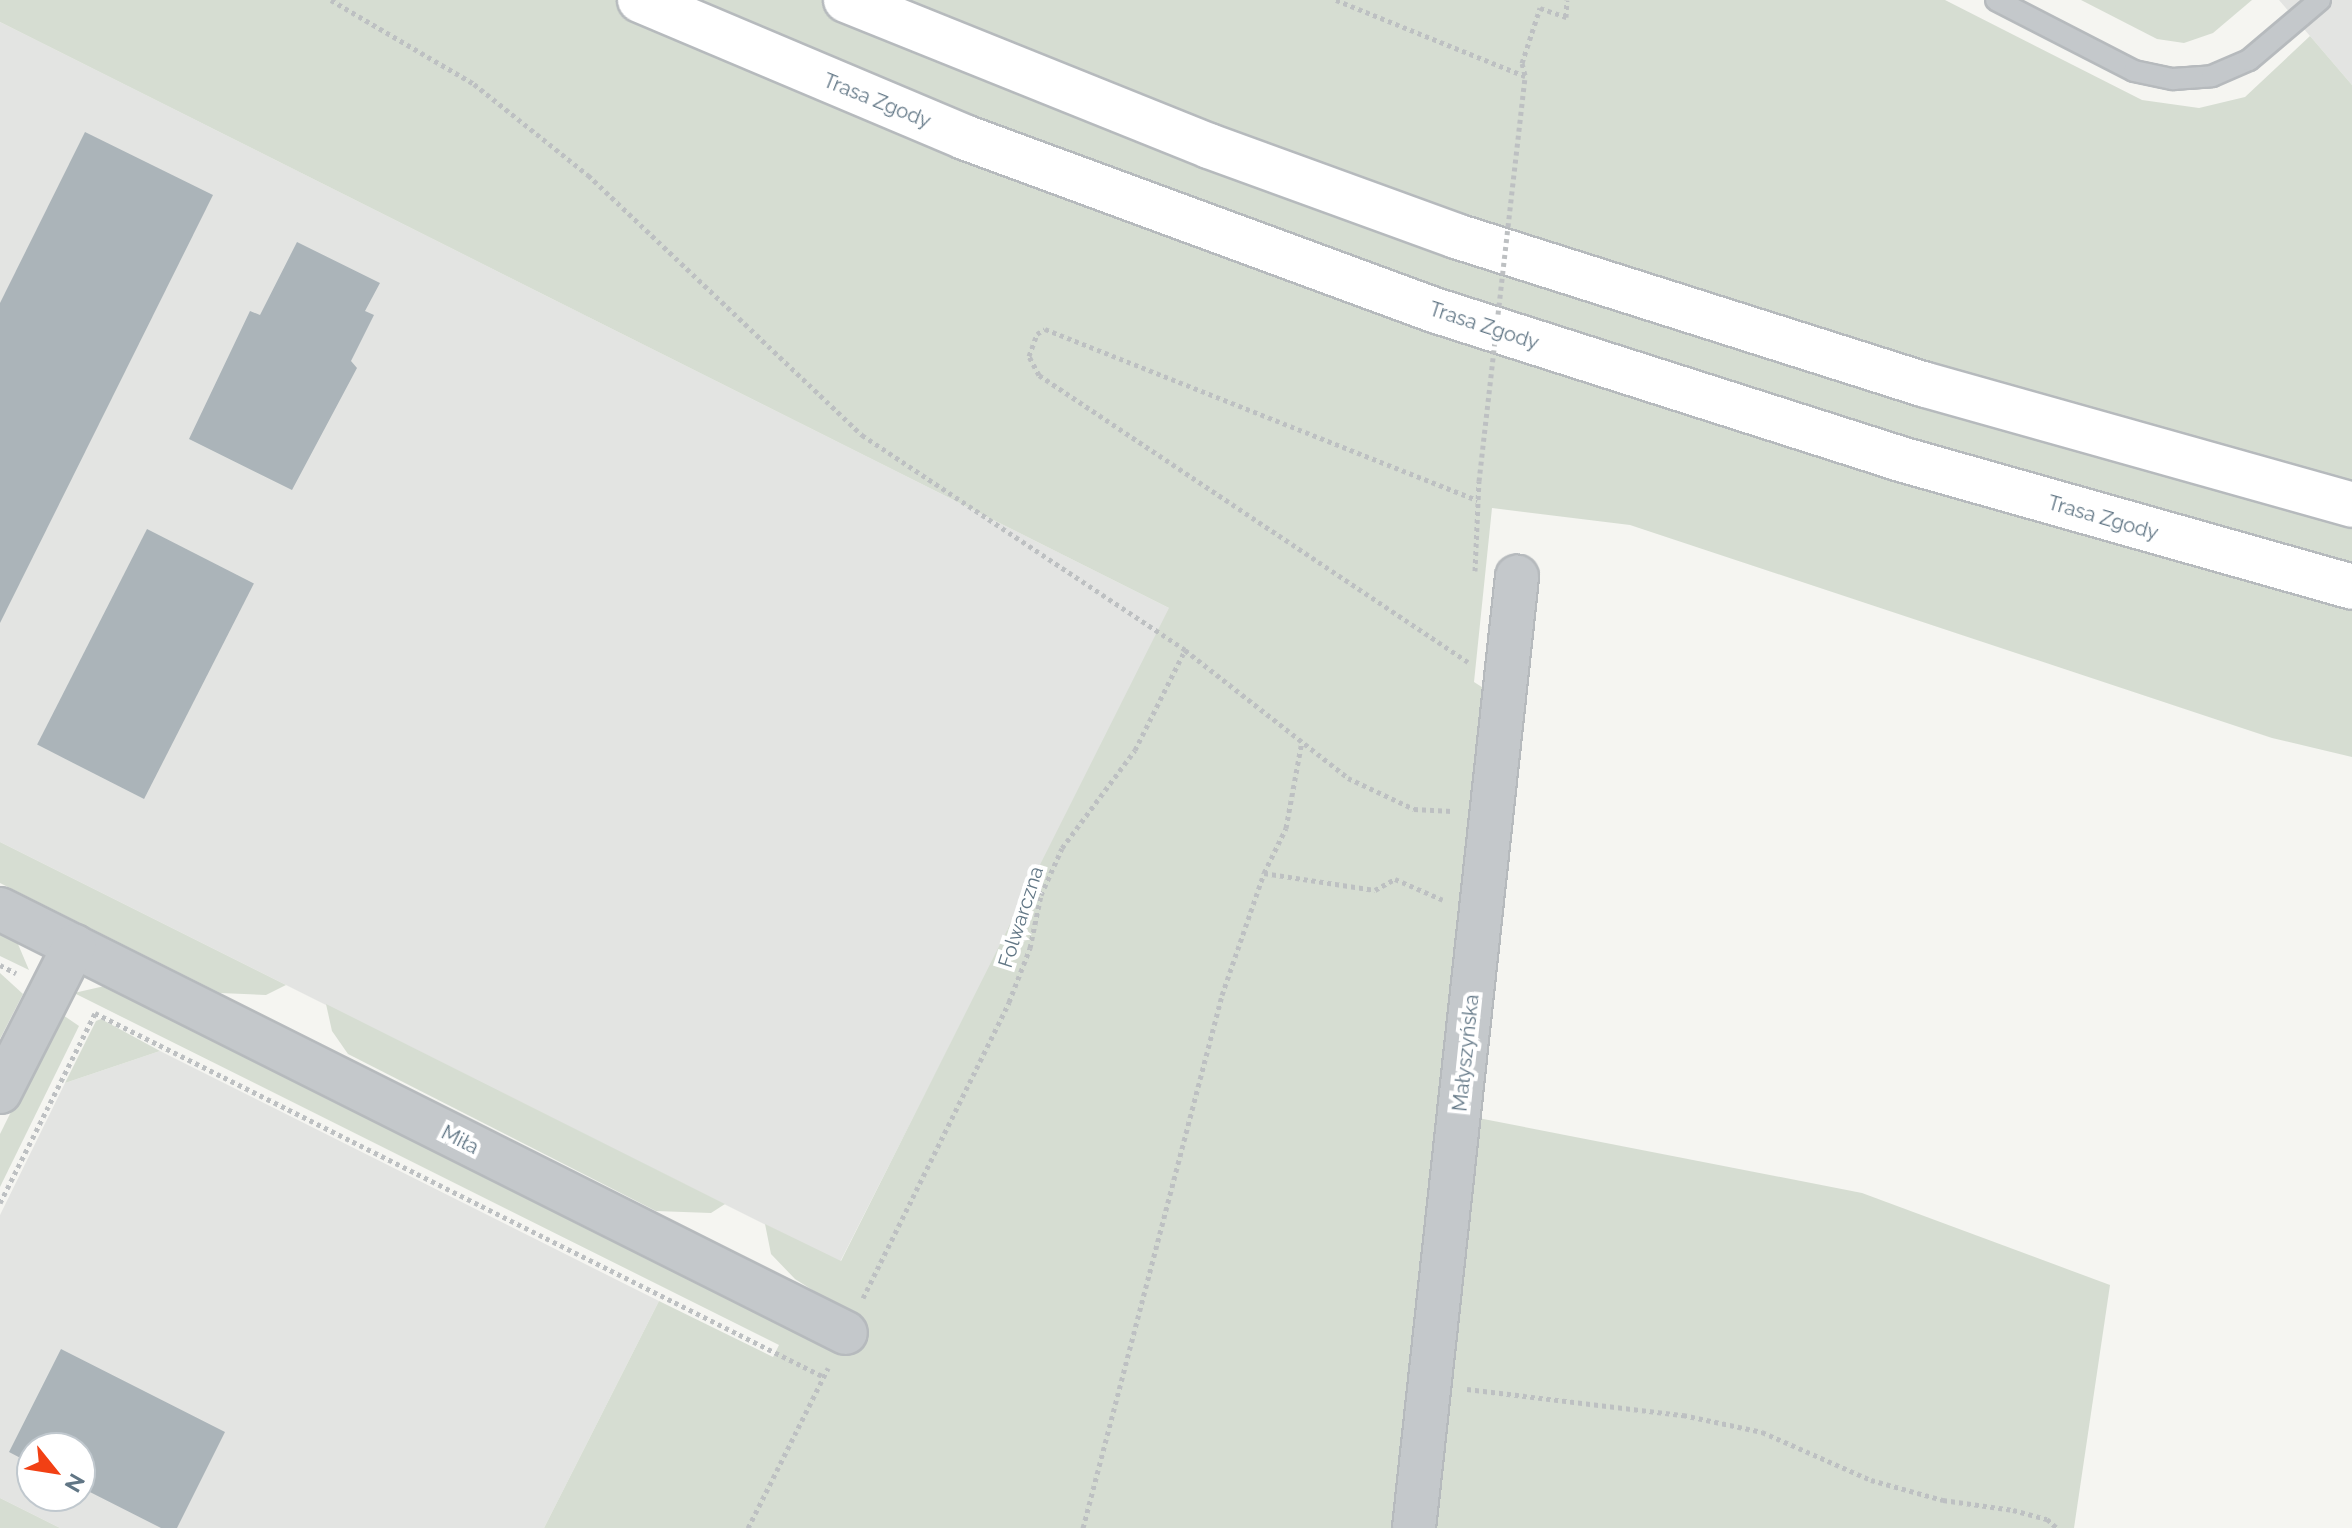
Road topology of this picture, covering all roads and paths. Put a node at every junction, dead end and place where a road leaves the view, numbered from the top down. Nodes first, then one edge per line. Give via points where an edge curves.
1 (331, 0) edge
2 (640, 0) edge
3 (846, 0) edge
4 (1336, 0) edge
5 (1567, 0) edge
6 (1996, 0) edge
7 (2320, 0) edge
8 (1525, 76) junction
9 (1477, 500) junction
10 (2352, 505) edge
11 (1501, 575) joint
12 (2352, 587) edge
13 (1185, 650) junction
14 (1478, 669) dead end
15 (1302, 741) junction
16 (1494, 814) junction
17 (1264, 873) junction
18 (0, 909) edge
19 (1480, 917) junction
20 (74, 946) junction
21 (0, 1092) edge
22 (0, 1203) edge
23 (846, 1333) junction
24 (824, 1377) junction
25 (1430, 1385) junction
26 (748, 1528) edge
27 (1083, 1528) edge
28 (1414, 1528) edge
29 (2057, 1528) edge

1 - 13 path via 474,84 588,175 862,435
2 - 12 highway, Trasa Zgody via 964,137 1434,310 1897,458
3 - 10 highway via 1209,146 1456,236 1926,385
4 - 8 path
5 - 8 path via 1566,17 1540,8 1522,63
6 - 7 lane via 2134,71 2173,79 2212,76 2249,60
8 - 9 path, bridge
9 - 11 path via 1481,519 1474,570
9 - 14 path via 1045,329 1037,334 1029,356 1039,375
11 - 16 street, Małyszyńska
13 - 15 path
13 - 23 path, Folwarczna via 1135,750 1062,848 1041,895 1030,948 1009,1002
15 - 16 path via 1348,778 1414,809
15 - 17 path via 1286,828
16 - 19 street, Małyszyńska
17 - 19 path via 1375,890 1395,879
17 - 27 path via 1222,995
18 - 20 street, Miła
19 - 25 street, Małyszyńska
20 - 21 street
20 - 23 street, Miła
22 - 24 path via 95,1013
23 - 24 path, Folwarczna
24 - 26 path, Folwarczna
25 - 28 street, Małyszyńska
25 - 29 path via 1683,1415 1749,1429 1871,1480 1943,1500 2013,1510 2047,1519

